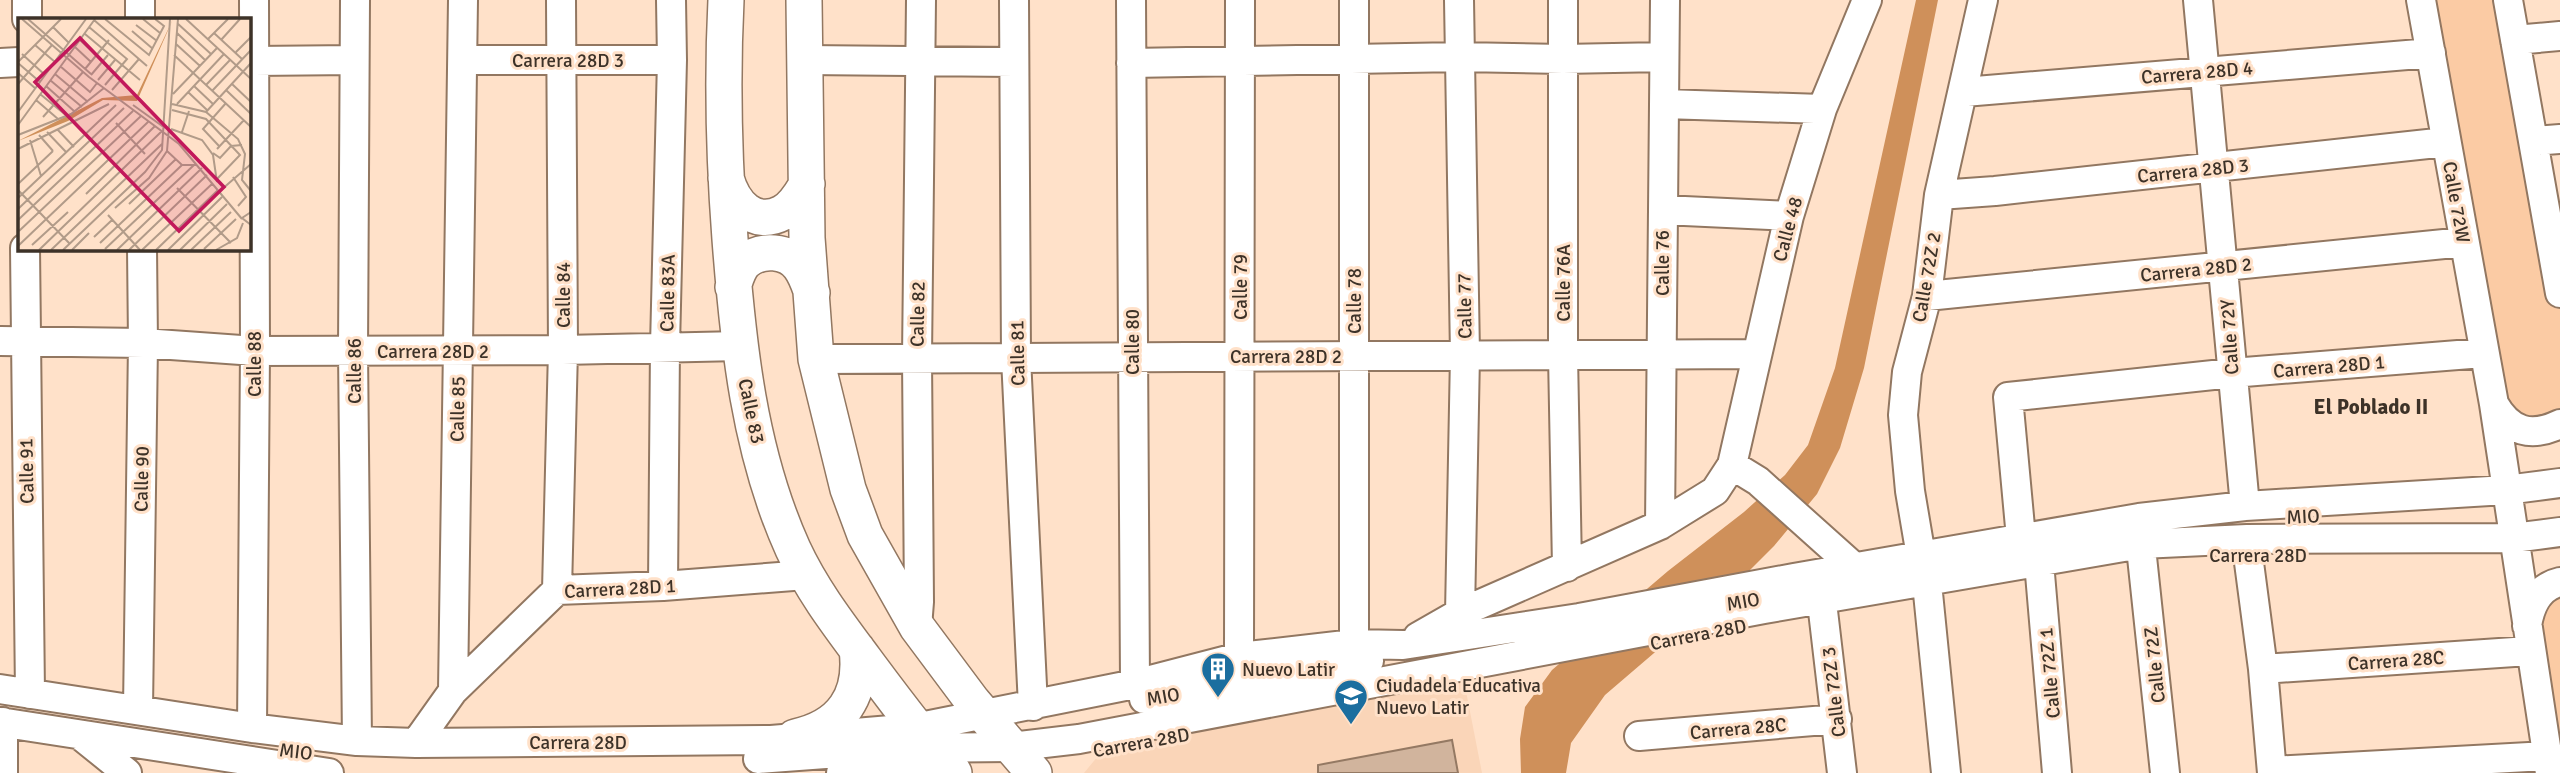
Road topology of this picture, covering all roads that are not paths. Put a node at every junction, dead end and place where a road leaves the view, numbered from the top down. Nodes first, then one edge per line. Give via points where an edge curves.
1 (27, 0) edge
2 (140, 0) edge
3 (254, 0) edge
4 (355, 0) edge
5 (463, 0) edge
6 (561, 0) edge
7 (671, 0) edge
8 (726, 0) edge
9 (804, 0) edge
10 (921, 0) edge
11 (1014, 0) edge
12 (1131, 0) edge
13 (1240, 0) edge
14 (1354, 0) edge
15 (1459, 0) edge
16 (1563, 0) edge
17 (1665, 0) edge
18 (1867, 0) edge
19 (1983, 0) edge
20 (2198, 0) edge
21 (2421, 0) edge
22 (2508, 0) edge
23 (27, 18) edge
24 (140, 18) edge
25 (2560, 36) edge
26 (2515, 40) junction
27 (2431, 53) junction
28 (1460, 57) junction
29 (1664, 57) junction
30 (1354, 59) junction
31 (1563, 59) junction
32 (354, 60) junction
33 (463, 60) junction
34 (562, 60) junction
35 (805, 60) junction
36 (1240, 60) junction
37 (251, 61) edge
38 (673, 61) junction
39 (922, 61) junction
40 (18, 62) edge
41 (1014, 62) junction
42 (0, 63) edge
43 (1131, 63) junction
44 (2206, 71) junction
45 (1964, 92) junction
46 (1664, 104) junction
47 (1822, 108) junction
48 (2547, 140) edge
49 (2446, 142) junction
50 (2214, 168) junction
51 (726, 178) junction
52 (807, 184) junction
53 (1939, 195) junction
54 (1663, 210) junction
55 (1789, 216) junction
56 (2464, 242) junction
57 (2556, 248) edge
58 (25, 250) edge
59 (142, 250) edge
60 (2224, 266) junction
61 (733, 287) junction
62 (812, 293) junction
63 (2560, 293) edge
64 (1927, 296) junction
65 (12, 342) edge
66 (143, 343) junction
67 (665, 346) junction
68 (740, 346) junction
69 (458, 350) junction
70 (563, 350) junction
71 (255, 351) junction
72 (354, 351) junction
73 (1661, 354) junction
74 (1756, 354) junction
75 (2483, 354) junction
76 (1465, 355) junction
77 (1563, 355) junction
78 (1240, 356) junction
79 (1354, 356) junction
80 (1132, 357) junction
81 (916, 358) junction
82 (1016, 358) junction
83 (816, 359) junction
84 (2231, 373) junction
85 (2494, 404) junction
86 (2560, 424) edge
87 (1732, 465) junction
88 (2560, 483) edge
89 (2507, 498) junction
90 (2560, 500) edge
91 (2245, 506) junction
92 (1660, 525) junction
93 (2560, 532) edge
94 (2021, 538) junction
95 (2514, 546) junction
96 (2560, 551) edge
97 (2248, 555) junction
98 (1921, 556) junction
99 (2142, 556) junction
100 (1567, 567) junction
101 (1854, 567) junction
102 (2040, 574) junction
103 (806, 575) junction
104 (2560, 582) edge
105 (663, 586) junction
106 (557, 590) junction
107 (1928, 593) junction
108 (1772, 601) junction
109 (1823, 611) junction
110 (1460, 613) junction
111 (1572, 625) junction
112 (917, 627) junction
113 (2528, 640) junction
114 (1354, 644) junction
115 (1403, 645) junction
116 (857, 649) junction
117 (1240, 657) junction
118 (2263, 669) junction
119 (1135, 684) junction
120 (0, 688) edge
121 (453, 691) junction
122 (30, 694) junction
123 (1033, 706) junction
124 (138, 709) junction
125 (1, 716) edge
126 (1836, 719) junction
127 (252, 728) junction
128 (78, 734) junction
129 (1639, 736) dead end
130 (795, 737) junction
131 (357, 741) junction
132 (416, 743) junction
133 (1010, 745) edge
134 (937, 754) edge
135 (2548, 764) edge
136 (890, 772) edge
137 (2272, 772) edge
138 (4, 773) edge
139 (127, 773) edge
140 (329, 773) edge
141 (841, 773) edge
142 (1842, 773) edge
143 (1946, 773) edge
144 (2057, 773) edge
145 (2165, 773) edge

1 - 23 street
2 - 24 street
3 - 37 street, Calle 88
4 - 32 street, Calle 86
5 - 33 street, Calle 85
6 - 34 street, Calle 84
7 - 38 street, Calle 83A
8 - 51 main road, Calle 83
9 - 35 main road
10 - 39 street, Calle 82
11 - 41 street, Calle 81
12 - 43 street, Calle 80
13 - 36 street, Calle 79
14 - 30 street, Calle 78
15 - 28 street, Calle 77
16 - 31 street, Calle 76A
17 - 29 street, Calle 76
18 - 47 street, Calle 48
19 - 45 street, Calle 72Z 2
20 - 44 street, Calle 72Y
21 - 27 street, Calle 72W
22 - 26 street
25 - 26 street
26 - 48 street
27 - 44 street, Carrera 28D 4
27 - 49 street, Calle 72W
28 - 30 street
28 - 31 street
28 - 76 street, Calle 77
29 - 31 street
29 - 46 street, Calle 76
30 - 36 street
30 - 79 street, Calle 78
31 - 77 street, Calle 76A
32 - 37 street
32 - 72 street, Calle 86
33 - 34 street, Carrera 28D 3
33 - 69 street, Calle 85
34 - 38 street, Carrera 28D 3
34 - 70 street, Calle 84
35 - 39 street
35 - 52 main road
36 - 43 street
36 - 78 street, Calle 79
37 - 71 street, Calle 88
38 - 67 street, Calle 83A
39 - 41 street
39 - 81 street, Calle 82
40 - 42 street
41 - 82 street, Calle 81
43 - 80 street, Calle 80
44 - 45 street, Carrera 28D 4
44 - 50 street, Calle 72Y
45 - 53 street, Calle 72Z 2
46 - 47 street
46 - 54 street, Calle 76
47 - 55 street, Calle 48
48 - 57 street
49 - 50 street, Carrera 28D 3
49 - 56 street, Calle 72W
50 - 53 street, Carrera 28D 3
50 - 60 street, Calle 72Y
51 - 52 main road via 731,196 744,211 763,217 782,214
51 - 61 main road, Calle 83
52 - 62 main road
53 - 64 street, Calle 72Z 2
54 - 55 street
54 - 73 street, Calle 76
55 - 74 street, Calle 48
56 - 60 street, Carrera 28D 2
56 - 75 street, Calle 72W
57 - 63 street
58 - 65 street, Calle 91
59 - 66 street, Calle 90
60 - 64 street, Carrera 28D 2
60 - 84 street, Calle 72Y
61 - 62 main road via 746,261 774,252 800,266
61 - 68 main road, Calle 83
62 - 83 main road
64 - 98 street, Calle 72Z 2 via 1907,372 1903,415
65 - 66 street, Carrera 28D 2
65 - 122 street, Calle 91
66 - 71 street, Carrera 28D 2
66 - 124 street, Calle 90
67 - 68 street, Carrera 28D 2
67 - 70 street, Carrera 28D 2
67 - 105 street, Calle 83A
68 - 103 main road, Calle 83 via 751,420 765,470
69 - 70 street, Carrera 28D 2
69 - 72 street, Carrera 28D 2
69 - 121 street, Calle 85
70 - 106 street, Calle 84
71 - 72 street, Carrera 28D 2
71 - 127 street, Calle 88
72 - 131 street, Calle 86
73 - 74 street, Carrera 28D 2
73 - 77 street, Carrera 28D 2
73 - 92 street, Calle 76
74 - 87 street, Calle 48
75 - 84 street, Carrera 28D 1
75 - 85 street, Calle 72W
76 - 77 street, Carrera 28D 2
76 - 79 street, Carrera 28D 2
76 - 110 street, Calle 77
77 - 100 street, Calle 76A
78 - 79 street, Carrera 28D 2
78 - 80 street, Carrera 28D 2
78 - 117 street, Calle 79
79 - 114 street, Calle 78
80 - 82 street, Carrera 28D 2
80 - 119 street, Calle 80
81 - 82 street, Carrera 28D 2
81 - 83 street, Carrera 28D 2
81 - 112 street, Calle 82
82 - 123 street, Calle 81
83 - 112 main road via 840,464 864,535
84 - 91 street, Calle 72Y
84 - 94 street, Carrera 28D 1 via 2008,397
85 - 86 street via 2515,428 2531,432
85 - 89 street, Calle 72W
87 - 92 street via 1715,491
87 - 101 street via 1758,481
88 - 89 street, Carrera 28D
89 - 90 street, MIO
89 - 91 street, Carrera 28D
89 - 95 street, Calle 72W
89 - 108 street, MIO via 2140,531
91 - 94 street, Carrera 28D
92 - 100 street
93 - 95 street, MIO
94 - 98 street, Carrera 28D
95 - 96 street, Carrera 28D
95 - 97 street, Carrera 28D
95 - 108 street, MIO via 2247,539 2141,544
95 - 113 street, Calle 72W
97 - 99 street, Carrera 28D
97 - 118 street
98 - 101 street, Carrera 28D
99 - 102 street, Carrera 28D
99 - 145 street, Calle 72Z
100 - 110 street
101 - 108 street, Carrera 28D
102 - 107 street, Carrera 28D
102 - 144 street, Calle 72Z 1
103 - 105 street, Carrera 28D 1
103 - 116 main road, Calle 83
104 - 113 street, Calle 72W via 2539,593 2529,610
105 - 106 street, Carrera 28D 1
106 - 121 street, Carrera 28D 1
107 - 109 street, Carrera 28D
107 - 143 street
108 - 109 street, Carrera 28D
108 - 111 street, Carrera 28D
108 - 133 street, Carrera 28D via 1534,660 1103,750
109 - 126 street, Calle 72Z 3
110 - 115 street
111 - 115 street, Carrera 28D
111 - 133 street, MIO via 1463,651 1355,662 1073,712
112 - 133 main road
113 - 118 street, Carrera 28C
113 - 135 street, Calle 72W
114 - 115 street, Carrera 28D
114 - 117 street, Carrera 28D
116 - 130 main road via 858,676 850,700 827,725
116 - 134 main road, Calle 83
117 - 119 street, Carrera 28D
118 - 137 street
119 - 123 street, Carrera 28D
120 - 122 street, Carrera 28D
121 - 132 street, Carrera 28D 1
122 - 124 street, Carrera 28D
123 - 133 street, Carrera 28D
124 - 127 street, Carrera 28D
125 - 128 street
125 - 134 street, MIO via 356,759 772,759
125 - 138 street
126 - 129 street, Carrera 28C
126 - 142 street, Calle 72Z 3
127 - 131 street, Carrera 28D
128 - 139 street
128 - 140 street
130 - 132 street, Carrera 28D
130 - 134 street, Carrera 28D
131 - 132 street, Carrera 28D
133 - 134 street, Carrera 28D
133 - 134 street, Carrera 28D
134 - 136 street, Carrera 28D
135 - 137 street
136 - 141 street, Carrera 28D

